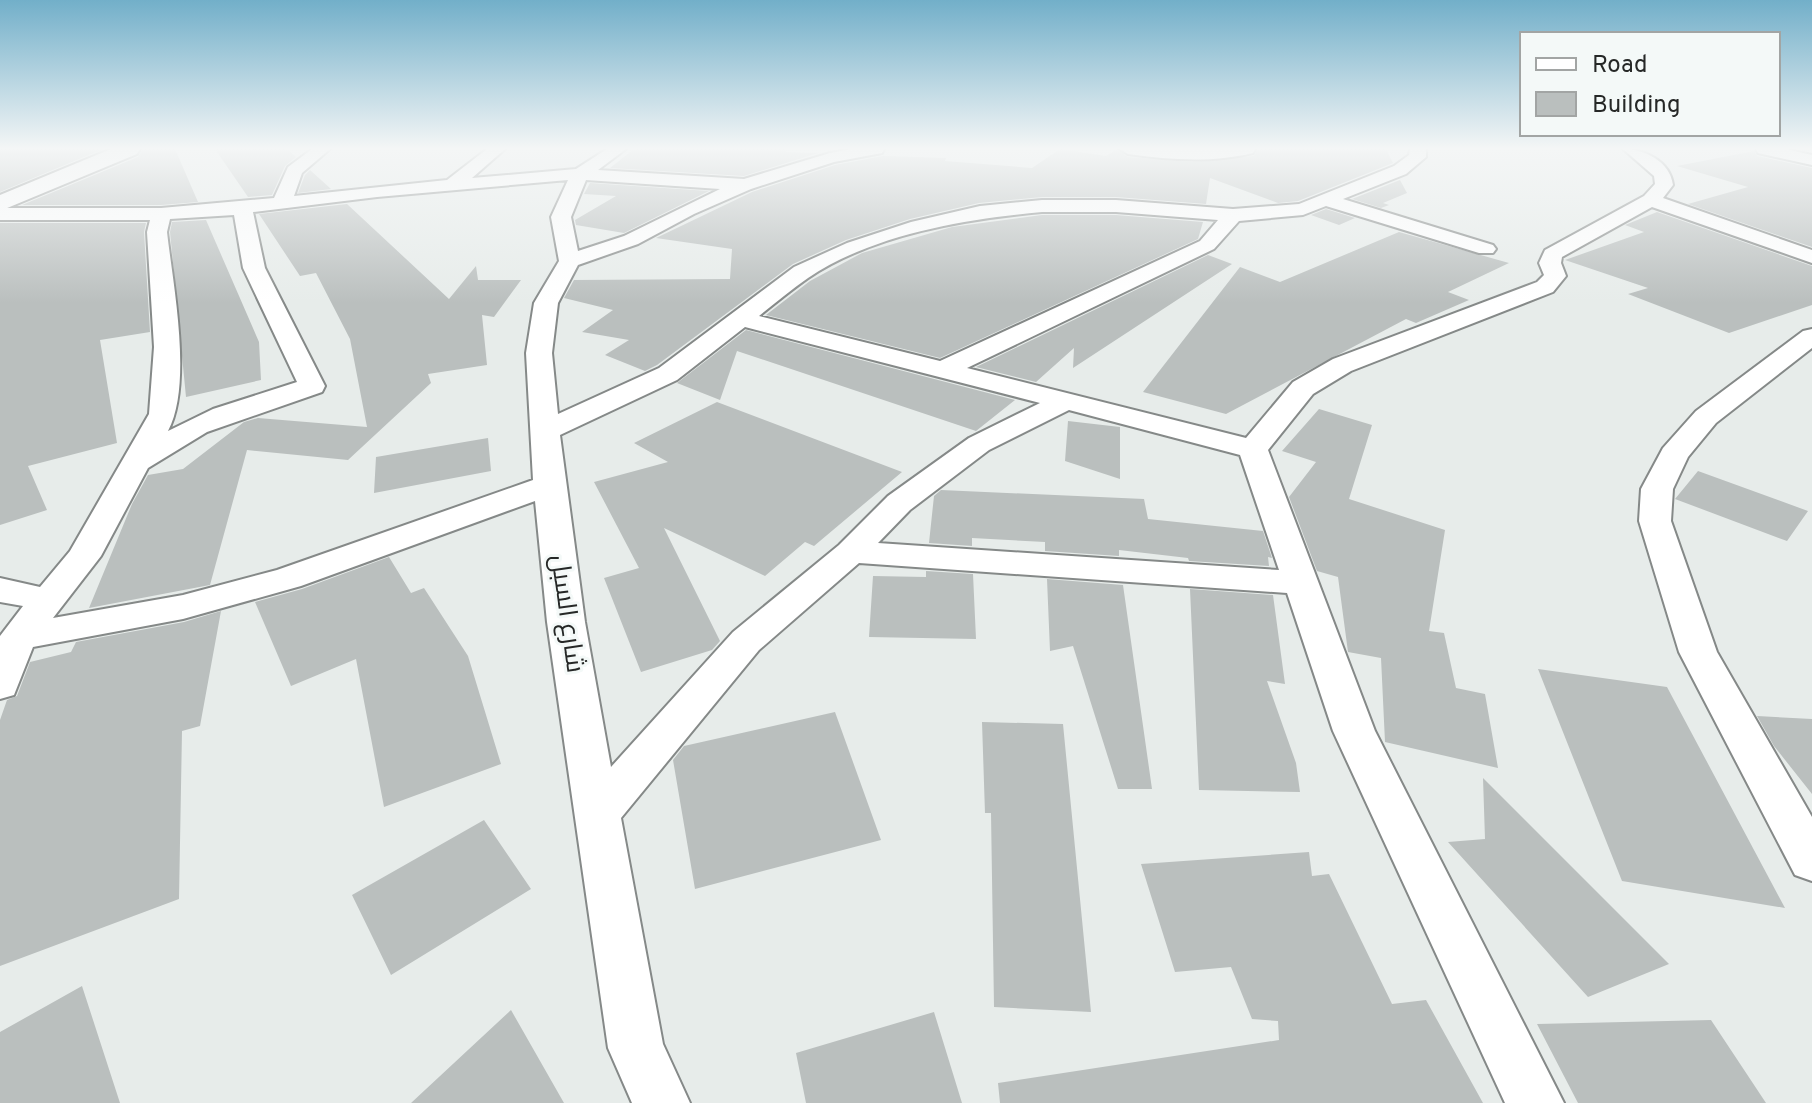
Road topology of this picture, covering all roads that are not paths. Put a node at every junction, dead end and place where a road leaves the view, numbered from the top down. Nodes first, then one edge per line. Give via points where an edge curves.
1 (282, 200) edge
2 (307, 200) edge
3 (568, 200) edge
4 (709, 200) edge
5 (1324, 200) edge
6 (1327, 200) edge
7 (1651, 200) edge
8 (1652, 200) edge
9 (281, 204) junction
10 (243, 208) junction
11 (0, 214) edge
12 (161, 214) junction
13 (1233, 215) junction
14 (1486, 249) dead end
15 (1812, 257) edge
16 (570, 261) junction
17 (743, 319) junction
18 (1812, 336) edge
19 (943, 370) junction
20 (1064, 402) junction
21 (545, 431) junction
22 (1253, 449) junction
23 (137, 463) junction
24 (549, 485) junction
25 (851, 552) junction
26 (1300, 583) junction
27 (0, 590) edge
28 (48, 600) junction
29 (18, 637) junction
30 (0, 685) edge
31 (596, 815) junction
32 (1812, 861) edge
33 (661, 1103) edge
34 (1535, 1103) edge

1 - 9 street
2 - 9 street
3 - 16 street via 561,217
4 - 16 street via 631,240
5 - 13 street via 1303,209
6 - 14 street
7 - 22 street via 1552,254 1555,276 1545,287 1342,365 1303,388
8 - 15 street
9 - 10 street
10 - 12 street
10 - 23 street via 254,268 312,386 197,426
11 - 12 street
12 - 23 street via 157,232 167,347 163,414
13 - 17 street via 1116,206 980,212 854,247 802,272
13 - 19 street via 1207,245
16 - 21 street, شارع السبل via 546,303 539,353
17 - 19 street
17 - 21 street via 668,374
18 - 32 street via 1706,417 1674,454 1657,489 1655,521 1698,652
19 - 20 street
20 - 22 street
20 - 25 street via 979,444 899,503
21 - 24 street, شارع السبل
22 - 26 street
23 - 28 street via 84,556
24 - 29 street via 289,578 183,607
24 - 31 street, شارع السبل
25 - 26 street
25 - 31 street via 746,641
26 - 34 street via 1354,731
27 - 28 street
28 - 29 street
29 - 30 street
31 - 33 street, شارع السبل via 636,1048

